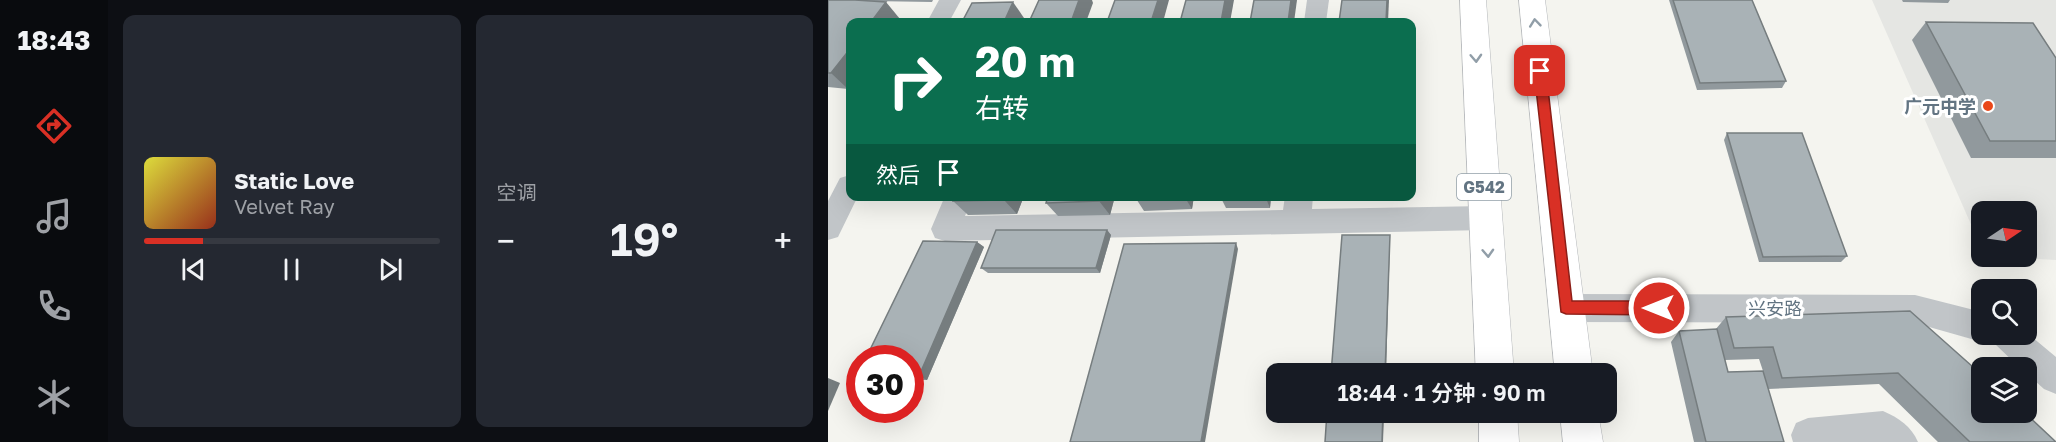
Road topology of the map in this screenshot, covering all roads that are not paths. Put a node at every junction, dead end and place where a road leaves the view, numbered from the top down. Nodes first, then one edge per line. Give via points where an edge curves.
1 (950, 0) edge
2 (1318, 0) edge
3 (1473, 0) edge
4 (1532, 0) edge
5 (940, 18) edge
6 (1316, 18) edge
7 (846, 194) edge
8 (957, 201) edge
9 (1298, 209) edge
10 (1486, 218) junction
11 (828, 228) edge
12 (1566, 308) junction
13 (1971, 324) edge
14 (2018, 345) edge
15 (1494, 363) edge
16 (1573, 363) edge
17 (2056, 378) edge
18 (1498, 423) edge
19 (1580, 423) edge
20 (1499, 442) edge
21 (1583, 442) edge
22 (1810, 442) edge
23 (1902, 442) edge

1 - 5 street
2 - 6 street
3 -> 10 highway, G542
12 -> 4 highway
7 - 11 street
8 - 9 street via 945,228
9 - 10 street
10 -> 15 highway, G542
12 - 13 street, 兴安路 via 1915,309
12 - 16 highway
14 - 17 street
18 - 20 highway
19 - 21 highway
22 - 23 street via 1808,435 1883,428

